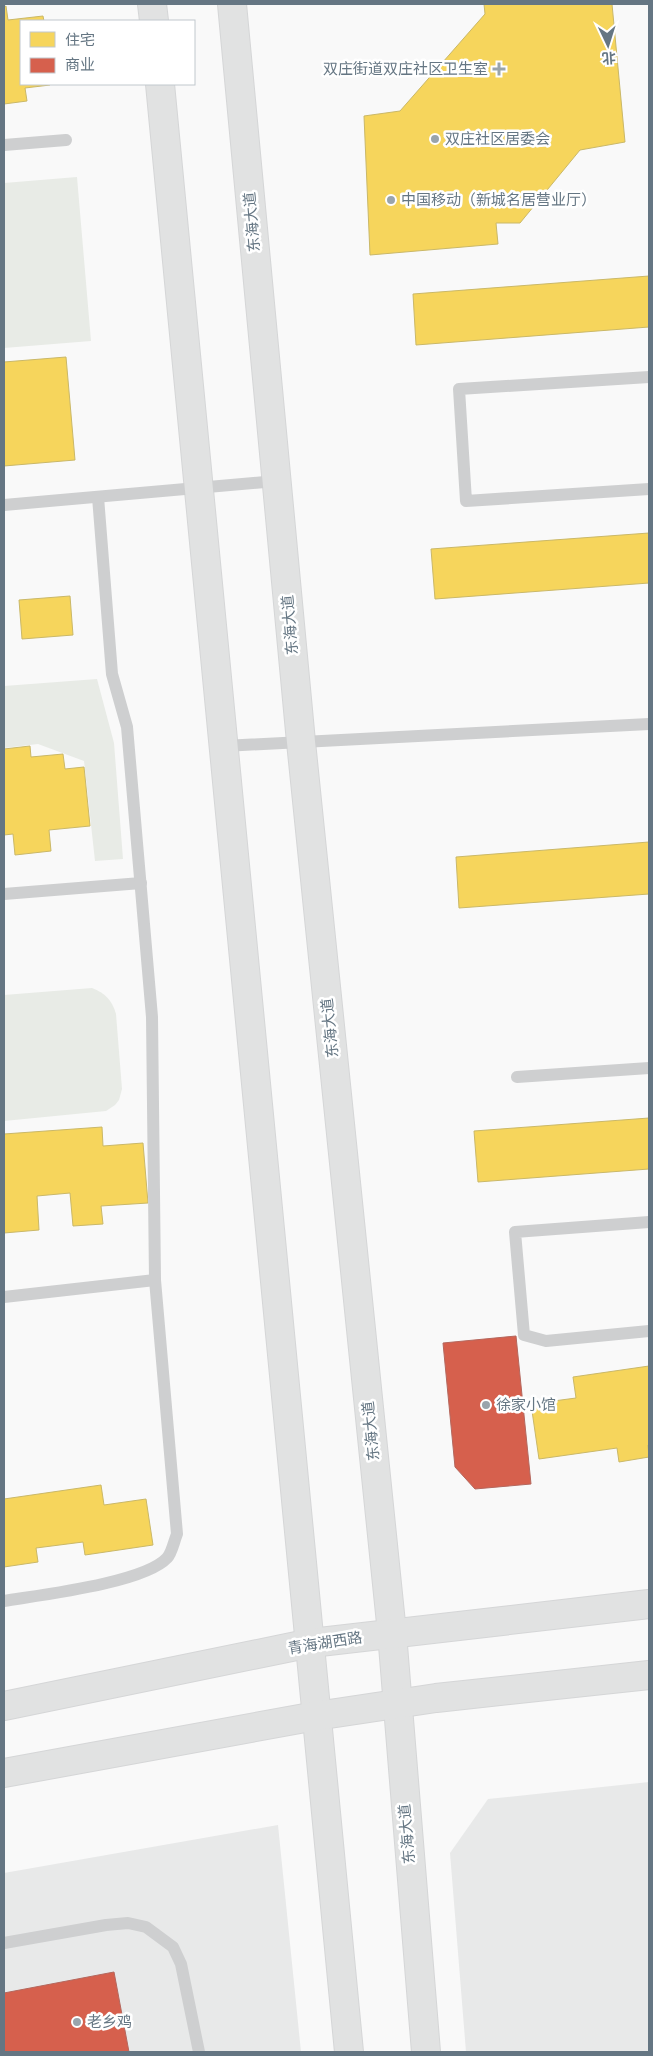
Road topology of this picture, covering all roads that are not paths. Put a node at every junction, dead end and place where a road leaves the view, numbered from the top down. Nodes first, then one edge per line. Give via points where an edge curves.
1 (152, 4) edge
2 (232, 4) edge
3 (154, 20) edge
4 (160, 85) edge
5 (66, 140) dead end
6 (4, 145) edge
7 (649, 377) edge
8 (276, 481) junction
9 (199, 488) junction
10 (649, 489) edge
11 (98, 497) junction
12 (4, 505) edge
13 (649, 724) edge
14 (301, 742) junction
15 (224, 746) junction
16 (141, 883) junction
17 (4, 894) edge
18 (649, 1068) edge
19 (518, 1077) dead end
20 (649, 1222) edge
21 (155, 1280) junction
22 (4, 1297) edge
23 (649, 1331) edge
24 (4, 1602) edge
25 (649, 1604) edge
26 (392, 1633) junction
27 (311, 1643) junction
28 (649, 1675) edge
29 (397, 1704) junction
30 (4, 1706) edge
31 (316, 1716) junction
32 (4, 1772) edge
33 (4, 1943) edge
34 (199, 2052) edge
35 (349, 2052) edge
36 (426, 2052) edge

1 - 3 street
2 - 8 street, 东海大道
4 - 9 street
5 - 6 lane
7 - 10 lane via 459,389 466,501
8 - 9 lane
8 - 14 street, 东海大道
9 - 11 lane
9 - 15 street
11 - 12 lane
11 - 16 lane via 112,674 127,727
13 - 14 lane
14 - 15 lane
14 - 26 street, 东海大道
15 - 27 street
16 - 17 lane
16 - 21 lane via 152,1017
18 - 19 lane
20 - 23 lane via 515,1232 524,1335 546,1341
21 - 22 lane
21 - 24 lane via 177,1534 168,1558 151,1570 129,1578
25 - 26 street, 青海湖西路
26 - 27 street, 青海湖西路
26 - 29 street, 东海大道
27 - 30 street, 青海湖西路
27 - 31 street
28 - 29 street
29 - 31 street
29 - 36 street, 东海大道
31 - 32 street
31 - 35 street
33 - 34 lane via 106,1925 146,1927 173,1947 181,1964

